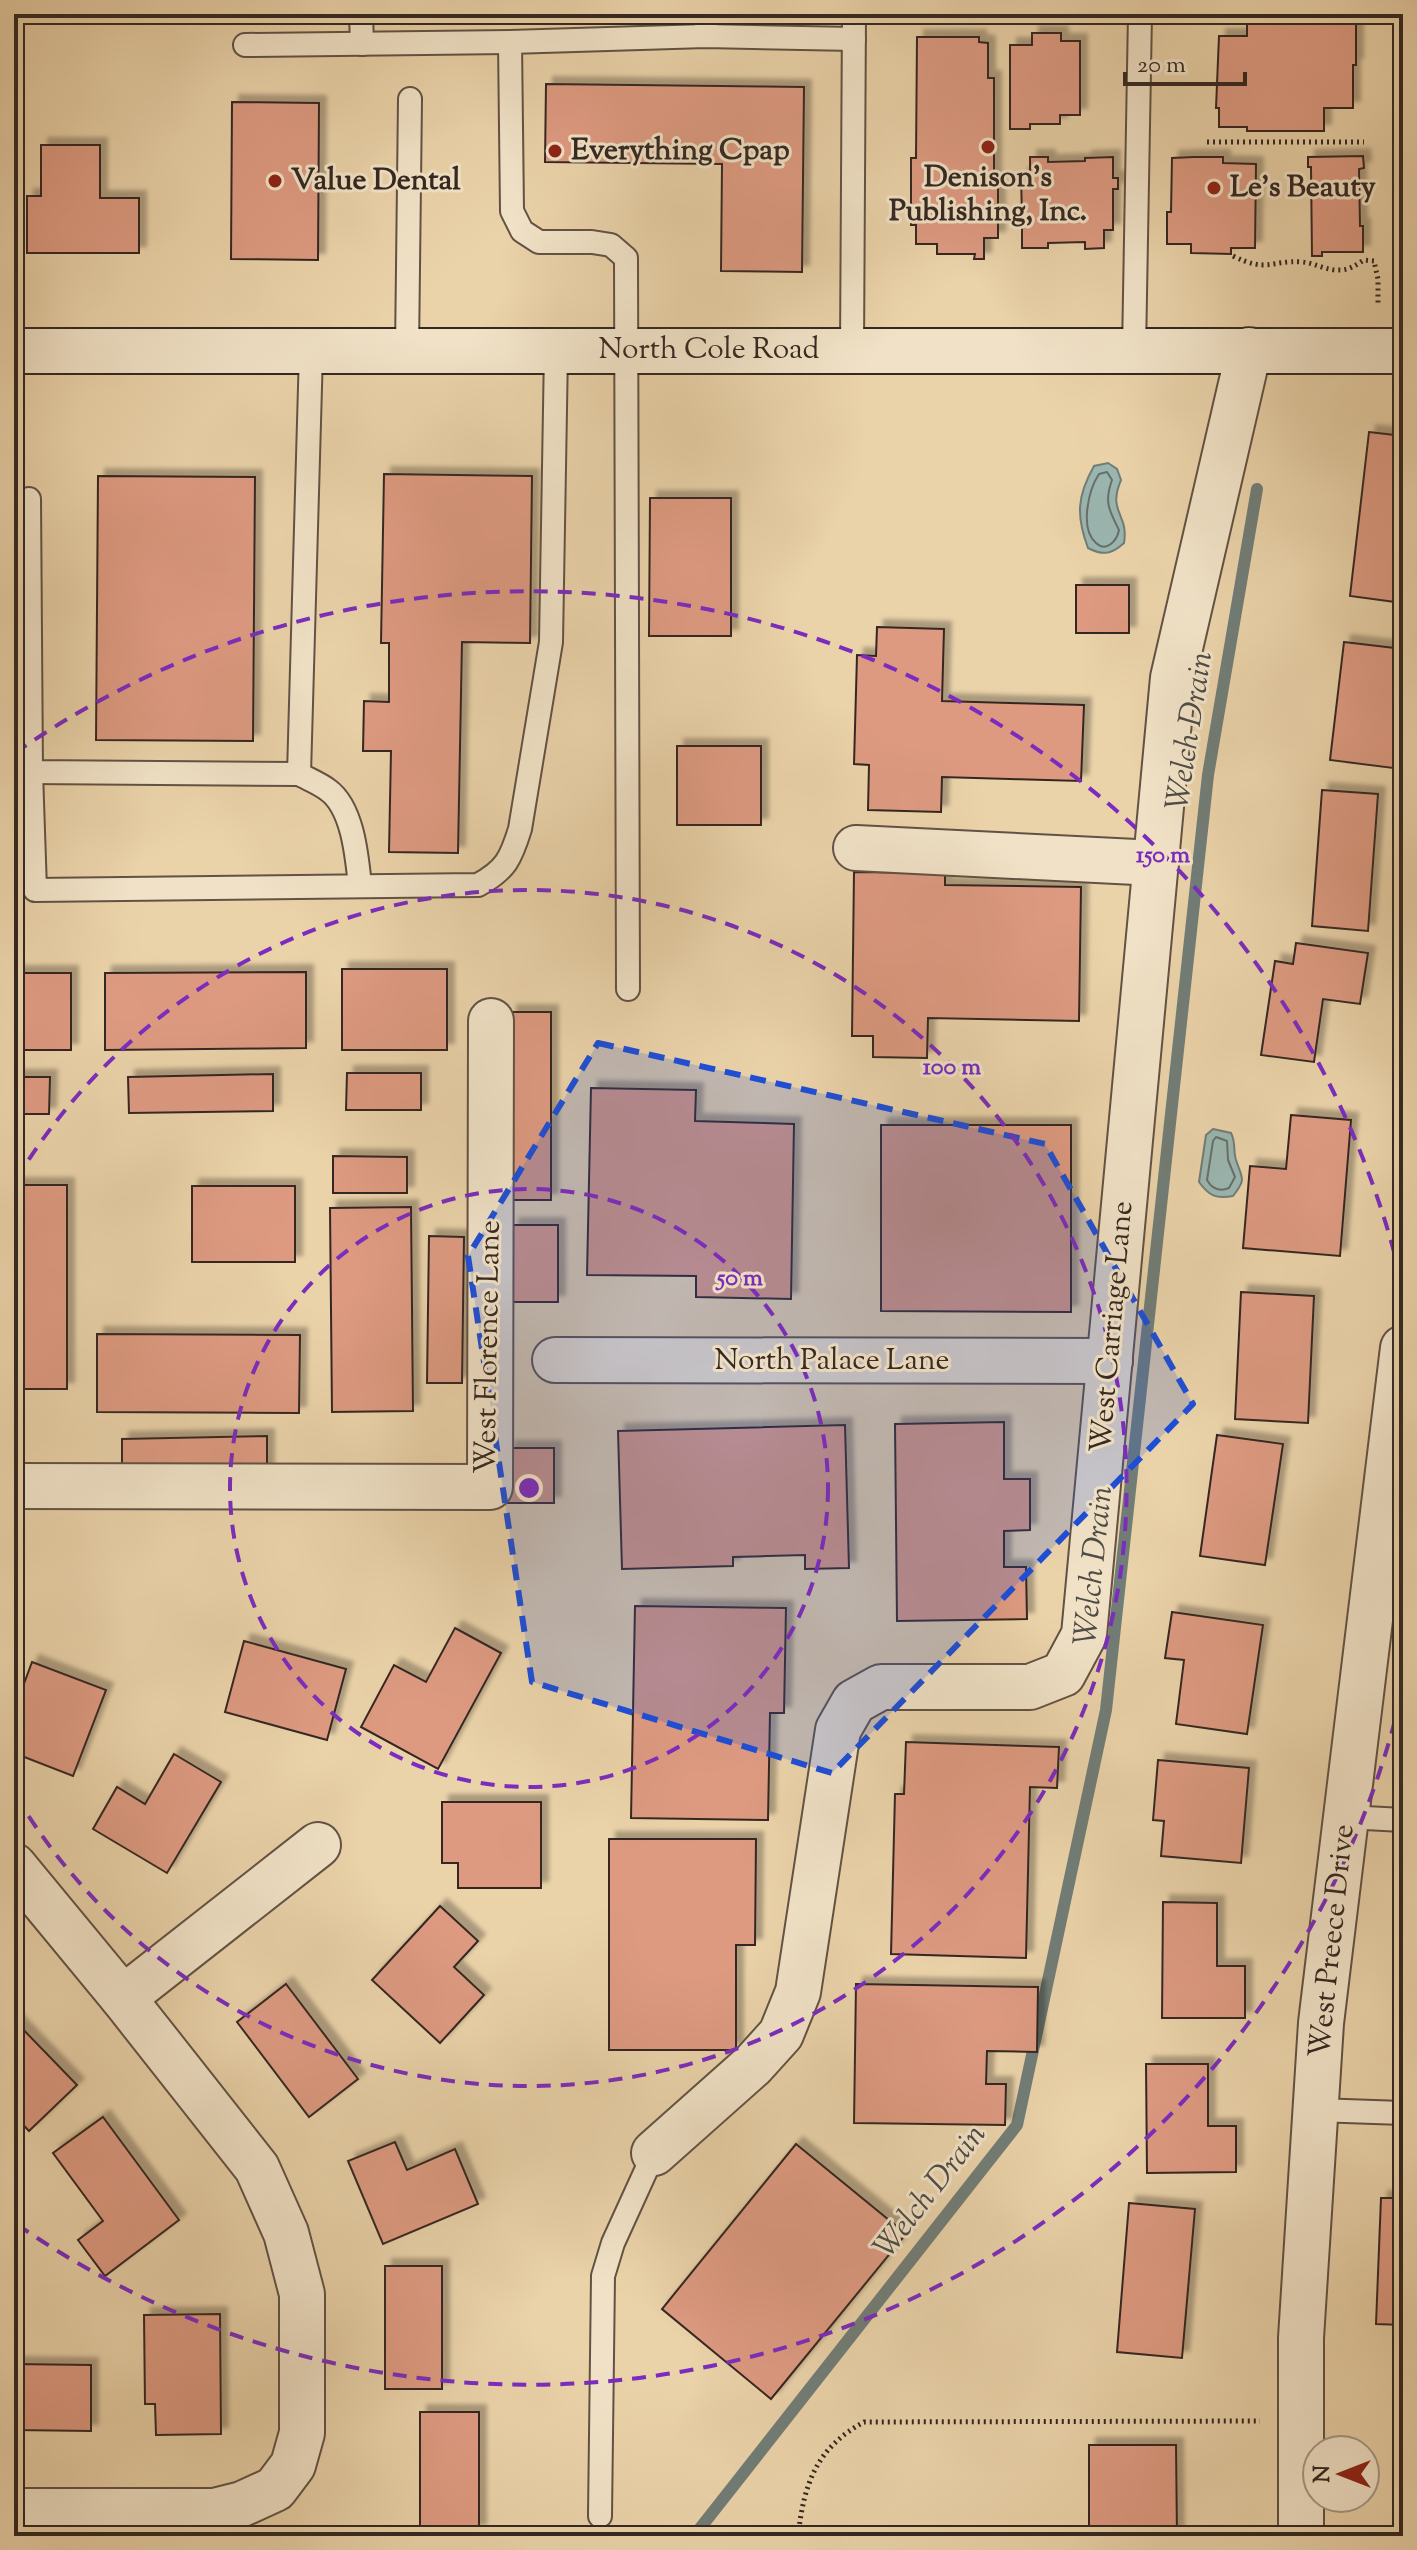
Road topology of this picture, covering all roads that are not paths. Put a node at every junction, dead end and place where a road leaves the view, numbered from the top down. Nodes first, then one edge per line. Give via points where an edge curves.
1 (361, 14) edge
2 (854, 14) edge
3 (1140, 14) edge
4 (706, 25) edge
5 (854, 39) junction
6 (510, 42) junction
7 (362, 44) junction
8 (245, 45) dead end
9 (410, 99) dead end
10 (852, 349) junction
11 (1249, 350) junction
12 (14, 351) edge
13 (407, 351) junction
14 (556, 351) junction
15 (626, 351) junction
16 (1134, 351) junction
17 (1403, 351) edge
18 (311, 352) junction
19 (29, 499) dead end
20 (31, 772) junction
21 (299, 774) junction
22 (856, 848) dead end
23 (1156, 863) junction
24 (360, 886) junction
25 (628, 989) dead end
26 (491, 1021) dead end
27 (1403, 1348) edge
28 (555, 1360) dead end
29 (1110, 1361) junction
30 (14, 1486) edge
31 (1393, 1516) edge
32 (1346, 1817) junction
33 (1403, 1820) edge
34 (318, 1845) dead end
35 (14, 1866) edge
36 (123, 1998) junction
37 (1316, 2110) junction
38 (1403, 2113) edge
39 (654, 2153) joint
40 (600, 2516) dead end
41 (25, 2519) edge
42 (1301, 2536) edge

1 - 7 lane
2 - 5 lane
3 - 16 lane
4 - 5 lane
4 - 6 lane
5 - 10 lane
6 - 7 lane
6 - 15 lane via 512,211 522,231 539,242 611,245 626,258
7 - 8 lane
9 - 13 lane
10 - 15 street, North Cole Road
10 - 16 street, North Cole Road
11 - 16 street, North Cole Road
11 - 17 street, North Cole Road
11 - 23 street, West Carriage Lane via 1173,678
12 - 18 street, North Cole Road
13 - 14 street, North Cole Road
13 - 18 street, North Cole Road
14 - 15 street, North Cole Road
14 - 24 lane via 551,642 512,857 478,885
15 - 25 lane
18 - 21 lane
19 - 20 lane
20 - 21 lane
20 - 24 lane via 35,890
21 - 24 lane via 330,791 346,815
22 - 23 street
23 - 29 street, West Carriage Lane
26 - 30 street, West Florence Lane via 490,1487
27 - 31 street, West Preece Drive
28 - 29 street, North Palace Lane
29 - 39 street, West Carriage Lane via 1084,1635 1063,1674 1030,1687 881,1687 854,1702 838,1730 798,1992 781,2034
31 - 32 street, West Preece Drive
32 - 33 lane
32 - 37 street, West Preece Drive
34 - 36 street
35 - 36 street
36 - 41 street via 257,2168 286,2233 302,2294 302,2433 293,2465 275,2489 242,2504 214,2511
37 - 38 lane
37 - 42 street, West Preece Drive via 1301,2338
39 - 40 lane via 603,2276

